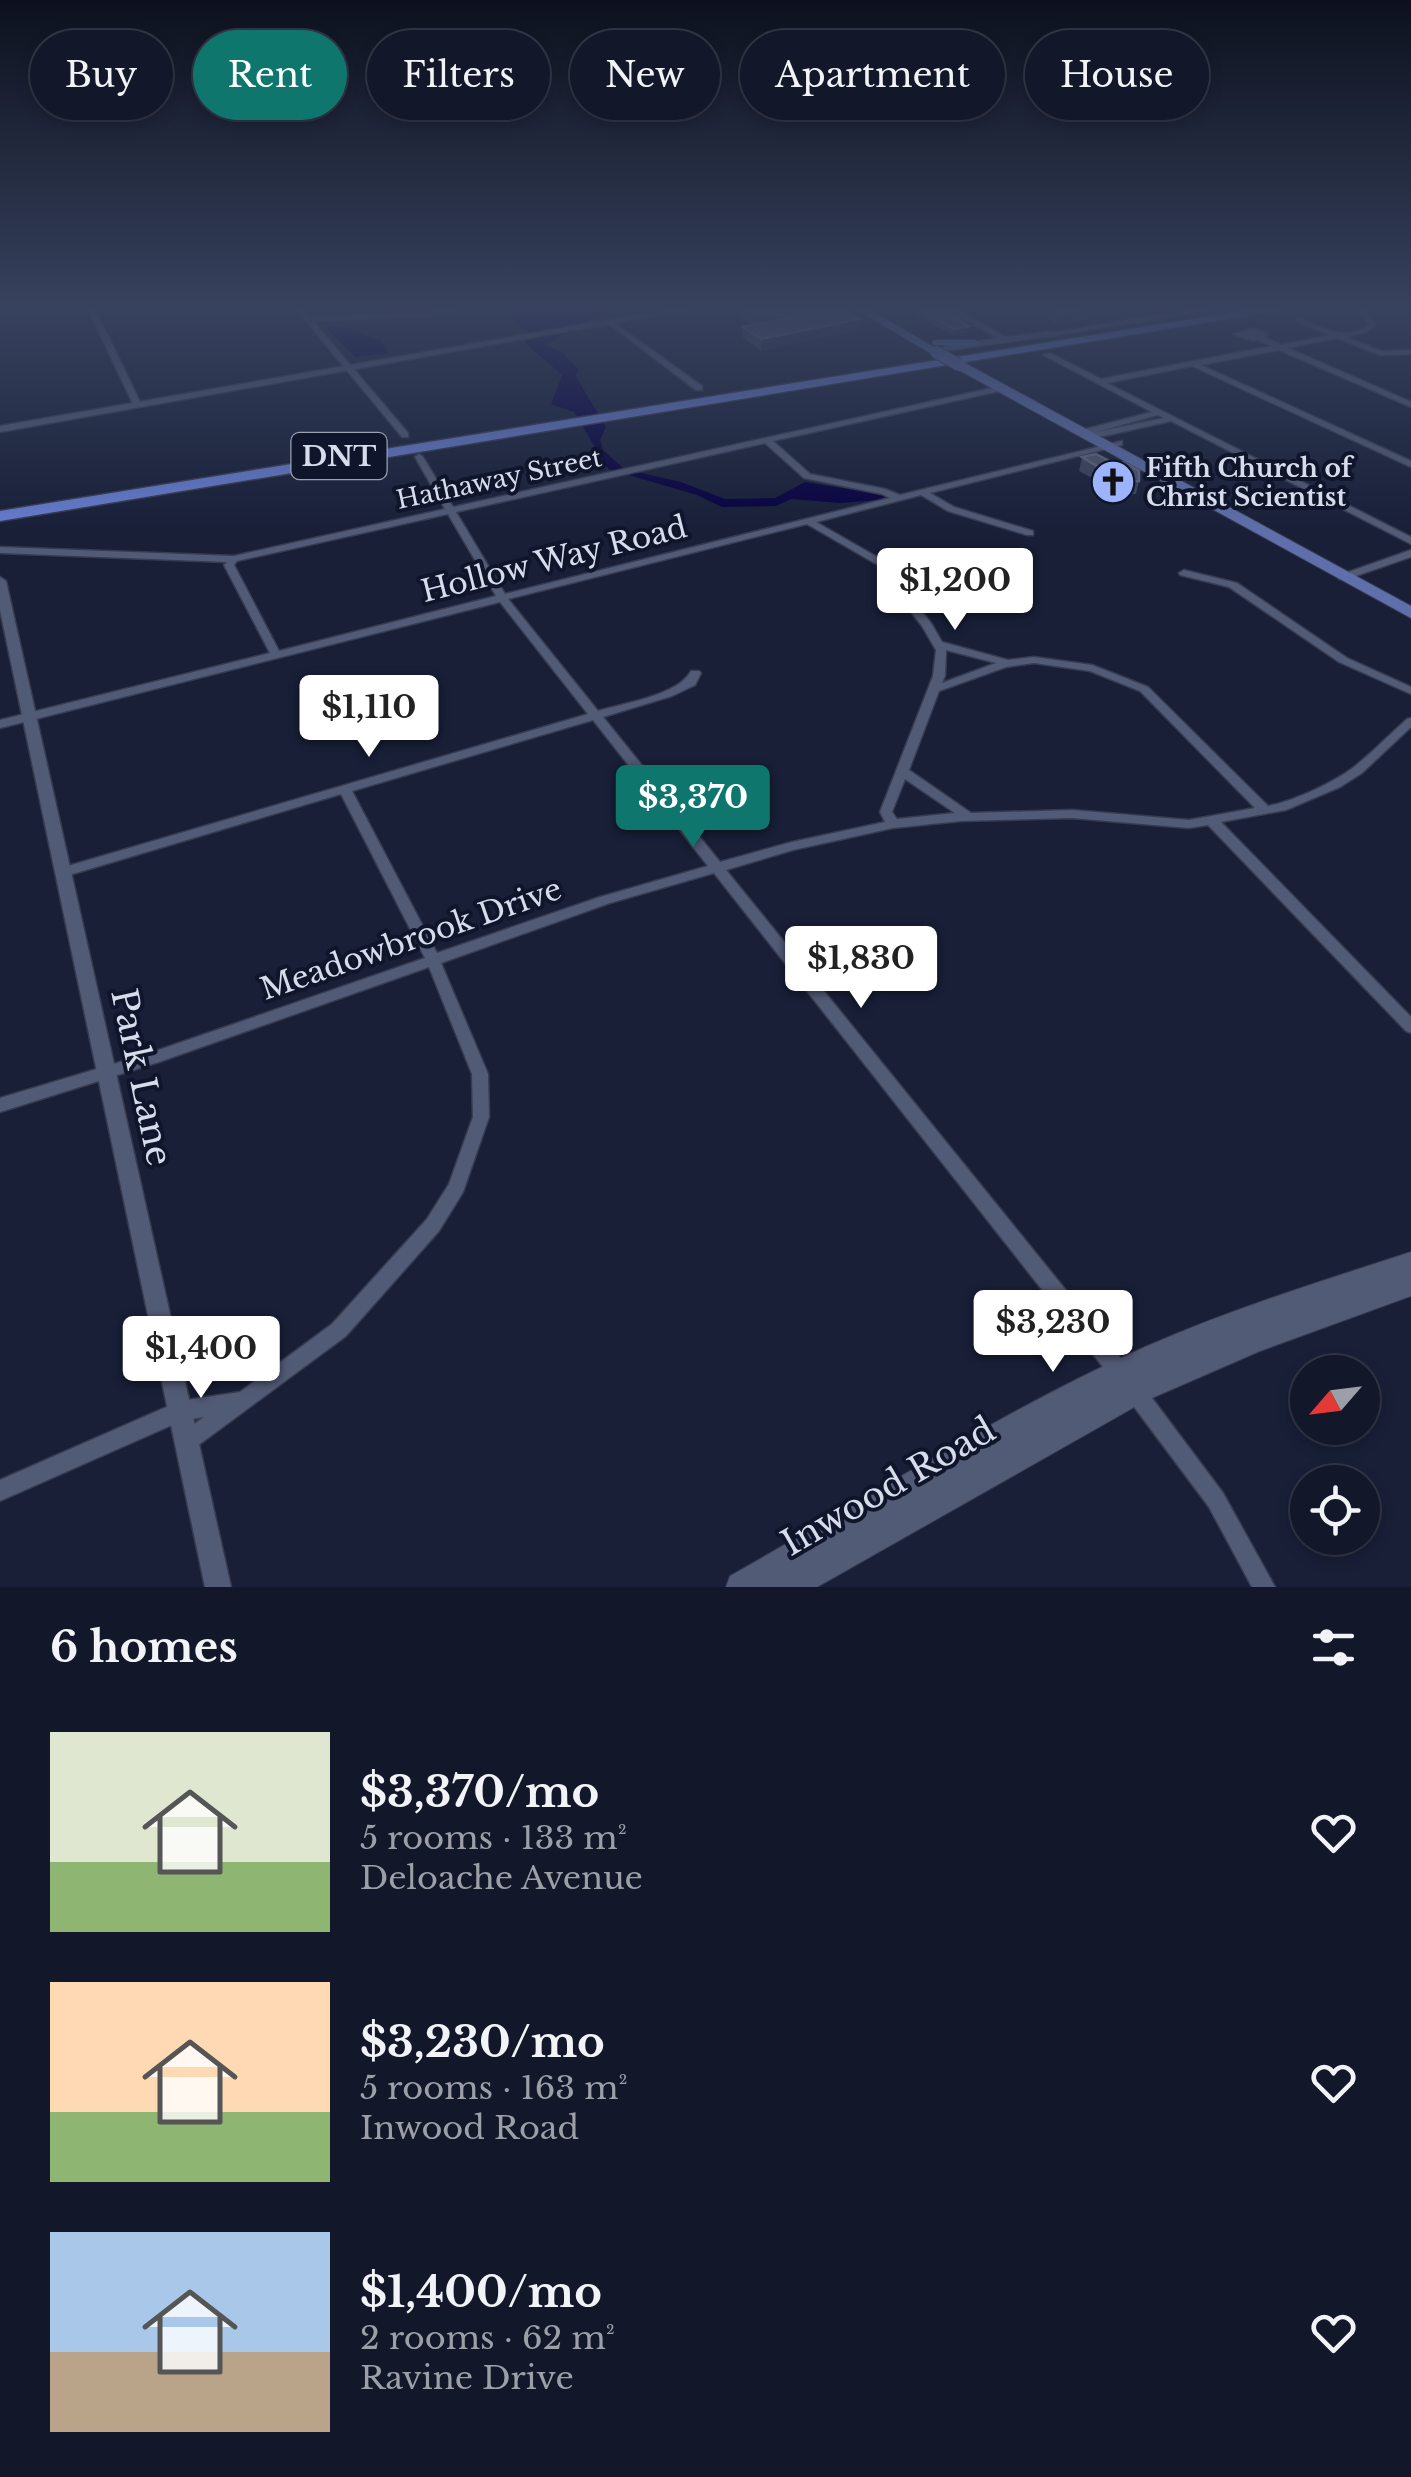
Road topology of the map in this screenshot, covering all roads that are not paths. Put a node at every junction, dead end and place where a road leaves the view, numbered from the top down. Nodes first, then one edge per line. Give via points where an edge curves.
1 (128, 383) edge
2 (257, 383) edge
3 (361, 383) edge
4 (692, 383) edge
5 (778, 383) edge
6 (789, 383) edge
7 (815, 383) edge
8 (863, 383) edge
9 (994, 383) edge
10 (1002, 383) edge
11 (1101, 383) edge
12 (1233, 383) edge
13 (1360, 383) edge
14 (699, 388) dead end
15 (1001, 388) junction
16 (746, 390) junction
17 (138, 404) junction
18 (1411, 405) edge
19 (1158, 412) junction
20 (1171, 419) junction
21 (0, 429) edge
22 (405, 435) dead end
23 (510, 435) junction
24 (1102, 437) junction
25 (766, 440) junction
26 (419, 456) dead end
27 (1411, 464) edge
28 (923, 494) junction
29 (900, 499) junction
30 (452, 509) junction
31 (0, 513) edge
32 (808, 521) junction
33 (1030, 533) dead end
34 (1411, 541) edge
35 (0, 550) edge
36 (1411, 554) edge
37 (234, 559) junction
38 (1184, 572) dead end
39 (1350, 574) junction
40 (0, 581) edge
41 (502, 598) junction
42 (1411, 601) edge
43 (1411, 613) edge
44 (938, 644) junction
45 (276, 654) junction
46 (1011, 662) junction
47 (695, 672) dead end
48 (932, 690) junction
49 (1411, 691) edge
50 (597, 716) junction
51 (29, 717) junction
52 (1411, 721) edge
53 (0, 724) edge
54 (902, 771) junction
55 (345, 789) junction
56 (1266, 812) junction
57 (968, 817) junction
58 (1212, 822) junction
59 (893, 824) junction
60 (717, 865) junction
61 (66, 871) junction
62 (433, 960) junction
63 (1411, 1027) edge
64 (108, 1074) junction
65 (0, 1105) edge
66 (1411, 1264) edge
67 (1411, 1284) edge
68 (1370, 1289) junction
69 (1127, 1382) junction
70 (244, 1400) junction
71 (180, 1410) junction
72 (186, 1442) junction
73 (0, 1491) edge
74 (819, 1556) junction
75 (218, 1587) edge
76 (741, 1587) edge
77 (787, 1587) edge
78 (1264, 1587) edge

1 - 17 street
2 - 17 street
3 - 22 street
4 - 14 street
5 - 16 highway
6 - 16 highway, DNT
7 - 23 highway, DNT
8 - 23 highway
9 - 15 main road
10 - 24 main road
11 - 19 street
12 - 27 street
13 - 18 street
15 - 24 main road
15 - 25 street, Hathaway Street
16 - 31 highway, DNT
17 - 21 street
19 - 20 street
19 - 24 street
20 - 24 street
20 - 34 street
23 - 31 highway, DNT
24 - 28 street, Hollow Way Road
24 - 39 main road
25 - 29 street via 807,476
25 - 30 street, Hathaway Street
26 - 30 street
28 - 29 street, Hollow Way Road
28 - 33 street
29 - 32 street, Hollow Way Road
30 - 37 street, Hathaway Street
30 - 41 street
32 - 41 street, Hollow Way Road
32 - 44 street via 894,574
35 - 37 street, Hathaway Street
36 - 39 street
37 - 45 street via 230,565
38 - 49 street via 1234,585 1343,660
39 - 42 main road
39 - 43 main road
40 - 51 street, Park Lane
41 - 45 street, Hollow Way Road
41 - 50 street
44 - 46 street
44 - 48 street via 942,666
45 - 51 street, Hollow Way Road
46 - 48 street
46 - 56 street via 1092,668 1144,689
47 - 50 street via 682,688
48 - 54 street
50 - 55 street
50 - 60 street
51 - 53 street, Hollow Way Road
51 - 61 street, Park Lane
52 - 56 street, Meadowbrook Drive via 1336,784
54 - 57 street
54 - 59 street via 886,812
55 - 61 street
55 - 62 street
56 - 58 street, Meadowbrook Drive
57 - 58 street, Meadowbrook Drive via 1072,814
57 - 59 street, Meadowbrook Drive
58 - 63 street
59 - 60 street, Meadowbrook Drive
60 - 62 street, Meadowbrook Drive
60 - 69 street
61 - 64 street, Park Lane
62 - 64 street, Meadowbrook Drive
62 - 70 street via 480,1074 481,1117 470,1158 433,1225 389,1277 339,1330
64 - 65 street, Meadowbrook Drive
64 - 71 street, Park Lane
66 - 68 main road, Inwood Road
67 - 68 main road, Inwood Road
68 - 69 main road, Inwood Road via 1255,1340
69 - 74 main road, Inwood Road
69 - 78 street via 1216,1500
70 - 71 street
70 - 72 street
71 - 72 street, Park Lane
71 - 73 street
72 - 75 street, Park Lane
74 - 76 main road, Inwood Road
74 - 77 main road, Inwood Road

